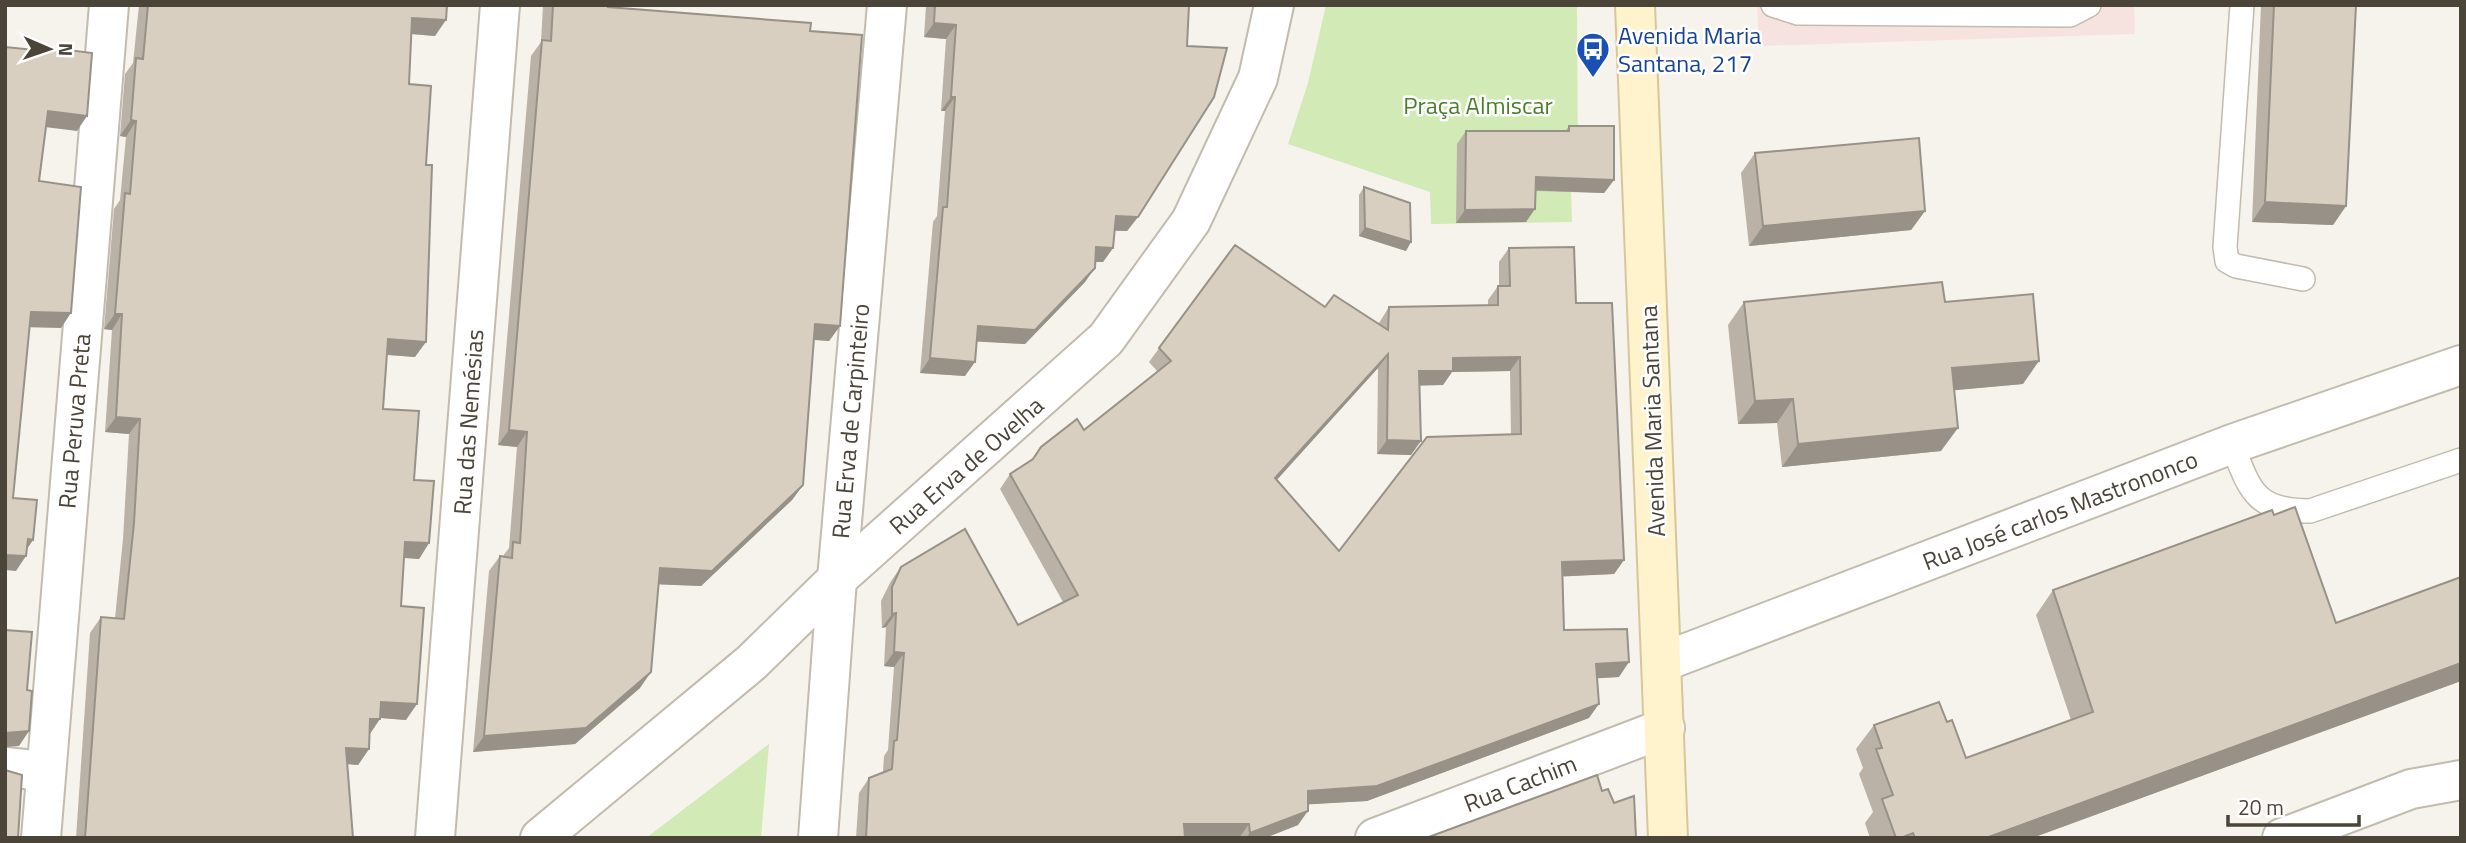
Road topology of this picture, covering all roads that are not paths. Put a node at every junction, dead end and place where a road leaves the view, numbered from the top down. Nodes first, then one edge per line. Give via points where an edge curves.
1 (109, 5) edge
2 (500, 5) edge
3 (887, 5) edge
4 (1274, 5) edge
5 (1635, 5) edge
6 (1773, 5) edge
7 (2090, 5) edge
8 (2242, 5) edge
9 (2302, 279) dead end
10 (2461, 365) edge
11 (2232, 444) junction
12 (2461, 460) edge
13 (837, 579) junction
14 (1663, 662) junction
15 (1665, 728) junction
16 (5, 767) edge
17 (44, 771) junction
18 (2461, 780) edge
19 (41, 838) edge
20 (435, 838) edge
21 (540, 838) edge
22 (818, 838) edge
23 (1375, 838) edge
24 (1668, 838) edge
25 (2282, 838) edge

1 - 17 street, Rua Peruva Preta
2 - 20 street, Rua das Nemésias
3 - 13 street, Rua Erva de Carpinteiro
4 - 13 street, Rua Erva de Ovelha via 1258,78 1191,221 1106,339
5 - 14 street, Avenida Maria Santana
6 - 7 lane via 1798,13 2070,15
8 - 9 lane via 2227,261
10 - 11 street, Rua José carlos Mastrononco
11 - 12 lane via 2249,488 2263,503 2285,511 2310,511
11 - 14 street, Rua José carlos Mastrononco
13 - 21 street, Rua Erva de Ovelha via 751,663
13 - 22 street, Rua Erva de Carpinteiro
14 - 15 street, Avenida Maria Santana
15 - 23 street, Rua Cachim
15 - 24 street, Avenida Maria Santana
16 - 17 street
17 - 19 street, Rua Peruva Preta
18 - 25 street via 2411,789

